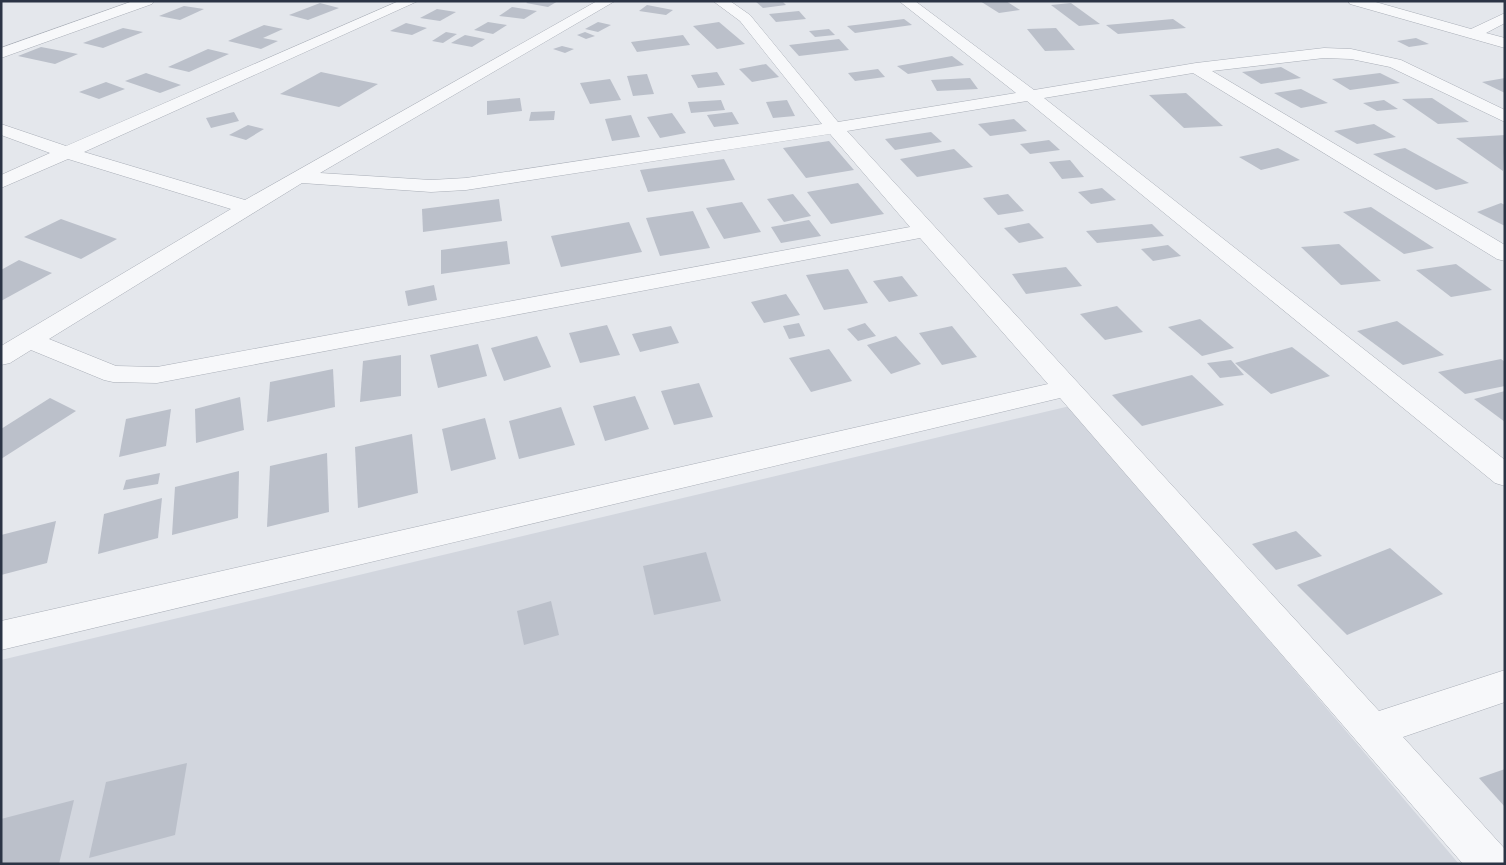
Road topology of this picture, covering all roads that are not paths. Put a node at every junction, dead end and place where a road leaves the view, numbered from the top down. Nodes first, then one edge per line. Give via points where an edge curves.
1 (147, 1) edge
2 (410, 1) edge
3 (608, 1) edge
4 (720, 1) edge
5 (906, 1) edge
6 (1355, 1) edge
7 (1505, 17) edge
8 (1472, 34) junction
9 (1505, 43) edge
10 (1, 53) edge
11 (1196, 68) junction
12 (1030, 96) junction
13 (1505, 117) edge
14 (834, 128) junction
15 (1, 129) edge
16 (67, 153) junction
17 (298, 177) junction
18 (1, 182) edge
19 (248, 208) junction
20 (926, 230) junction
21 (1505, 254) edge
22 (30, 340) junction
23 (1, 357) edge
24 (1068, 388) junction
25 (1505, 476) edge
26 (1, 636) edge
27 (1505, 686) edge
28 (1373, 730) junction
29 (1490, 864) edge

1 - 10 street
2 - 16 street
3 - 17 street
4 - 14 street via 745,18
5 - 12 street
6 - 8 street
7 - 8 street
8 - 9 street
11 - 12 street
11 - 13 street via 1324,53 1370,57 1394,63
11 - 21 street
12 - 14 street
12 - 25 street
14 - 17 street via 466,184 431,186
14 - 20 street
15 - 16 street
16 - 18 street
16 - 19 street
17 - 19 street
19 - 22 street
20 - 22 street via 157,375 113,374
20 - 24 street
22 - 23 street
24 - 26 street
24 - 28 street
27 - 28 street
28 - 29 street

